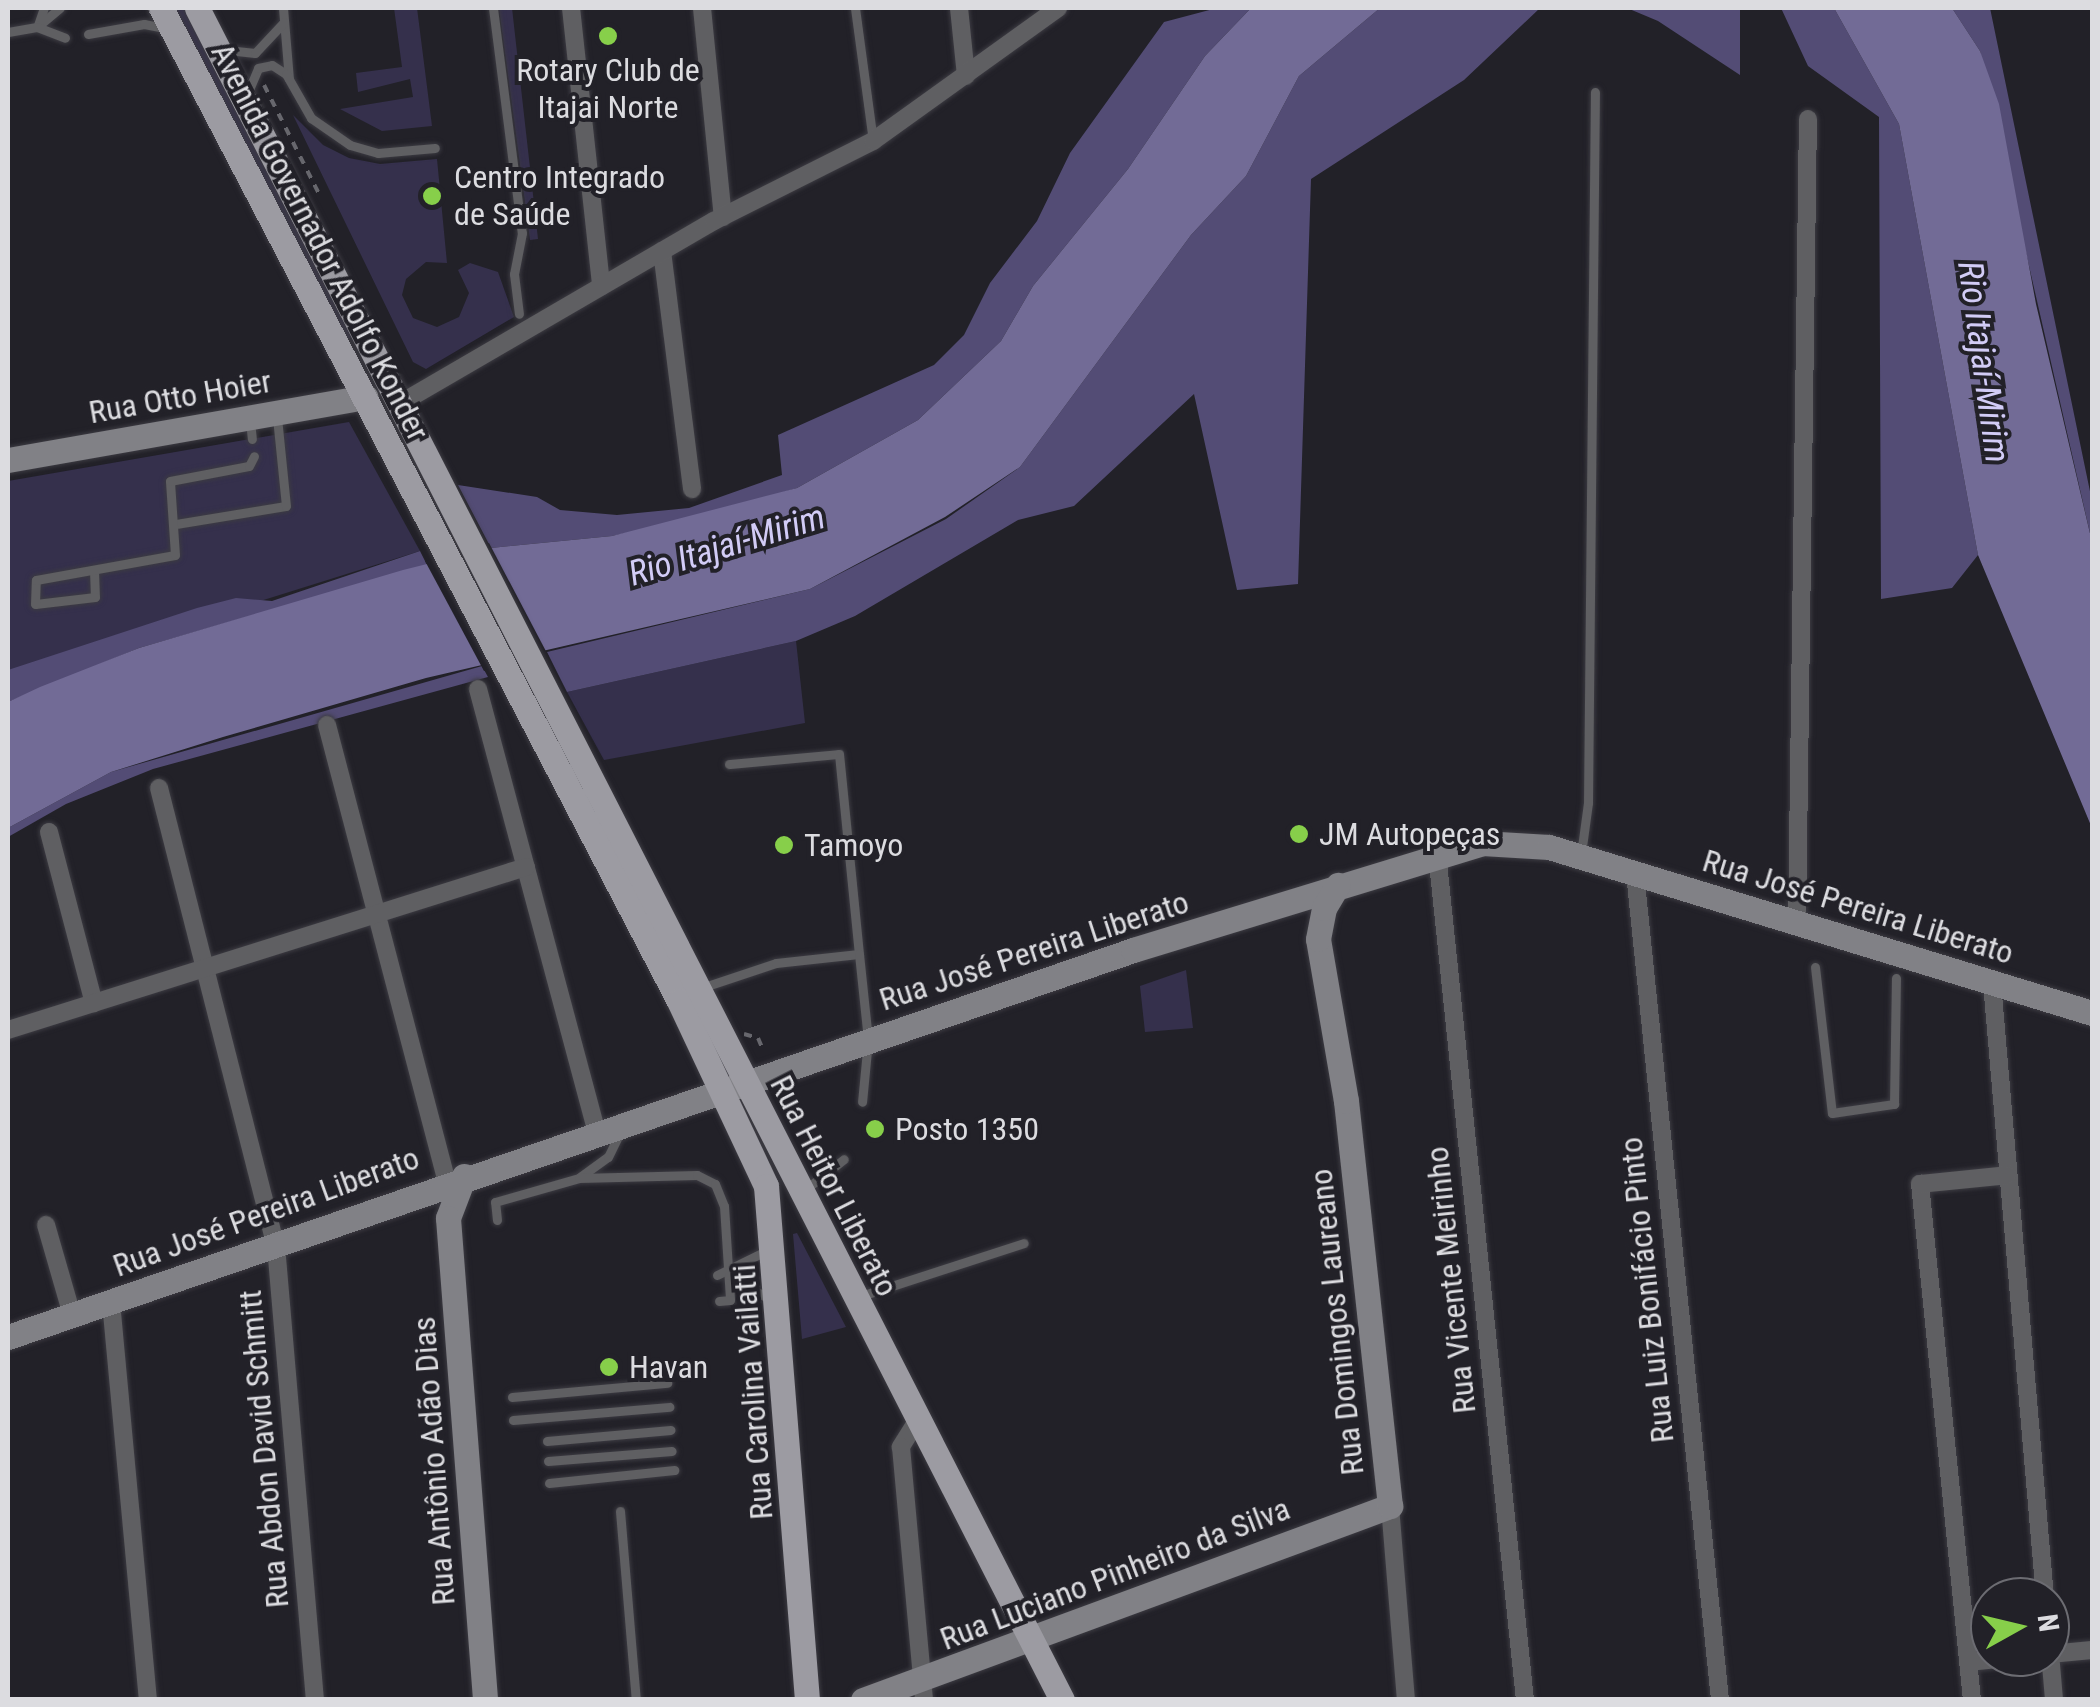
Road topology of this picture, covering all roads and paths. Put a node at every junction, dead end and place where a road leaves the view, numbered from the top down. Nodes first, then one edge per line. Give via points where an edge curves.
1 (44, 8) edge
2 (60, 8) edge
3 (162, 8) edge
4 (197, 8) edge
5 (282, 8) edge
6 (493, 8) edge
7 (571, 8) edge
8 (702, 8) edge
9 (855, 8) edge
10 (959, 8) edge
11 (1058, 8) edge
12 (284, 22) junction
13 (37, 28) junction
14 (8, 32) edge
15 (88, 34) dead end
16 (65, 38) dead end
17 (214, 40) junction
18 (183, 48) junction
19 (966, 76) junction
20 (288, 80) junction
21 (1595, 92) dead end
22 (246, 102) junction
23 (1808, 118) dead end
24 (873, 141) junction
25 (435, 148) dead end
26 (722, 216) junction
27 (662, 251) junction
28 (601, 286) junction
29 (519, 314) dead end
30 (364, 397) junction
31 (402, 403) junction
32 (276, 414) junction
33 (254, 456) dead end
34 (8, 460) edge
35 (692, 488) dead end
36 (431, 501) junction
37 (176, 524) junction
38 (94, 570) junction
39 (478, 690) dead end
40 (539, 706) junction
41 (326, 725) dead end
42 (729, 764) dead end
43 (159, 788) dead end
44 (49, 832) dead end
45 (1438, 854) junction
46 (1580, 857) junction
47 (526, 867) junction
48 (1635, 873) junction
49 (1338, 885) junction
50 (1279, 904) junction
51 (379, 912) junction
52 (1797, 922) junction
53 (1318, 939) junction
54 (860, 954) junction
55 (1815, 967) dead end
56 (206, 969) junction
57 (1896, 978) dead end
58 (1992, 982) junction
59 (699, 990) junction
60 (94, 1003) junction
61 (2092, 1013) edge
62 (8, 1030) edge
63 (740, 1032) dead end
64 (868, 1040) junction
65 (773, 1072) junction
66 (734, 1085) junction
67 (862, 1102) dead end
68 (624, 1124) junction
69 (597, 1133) junction
70 (844, 1159) dead end
71 (2008, 1175) junction
72 (579, 1178) junction
73 (456, 1179) junction
74 (416, 1192) junction
75 (800, 1193) junction
76 (448, 1218) junction
77 (497, 1220) dead end
78 (46, 1224) dead end
79 (775, 1242) junction
80 (1024, 1243) dead end
81 (276, 1246) junction
82 (717, 1275) dead end
83 (729, 1275) junction
84 (854, 1298) junction
85 (719, 1301) dead end
86 (111, 1302) junction
87 (780, 1308) junction
88 (72, 1315) junction
89 (8, 1337) edge
90 (667, 1383) dead end
91 (512, 1397) dead end
92 (669, 1407) dead end
93 (513, 1420) dead end
94 (918, 1421) junction
95 (671, 1430) dead end
96 (547, 1440) dead end
97 (672, 1450) dead end
98 (548, 1462) dead end
99 (674, 1470) dead end
100 (550, 1484) dead end
101 (1390, 1506) junction
102 (620, 1511) dead end
103 (2043, 1577) edge
104 (1030, 1637) junction
105 (1968, 1662) joint
106 (923, 1690) edge
107 (148, 1700) edge
108 (315, 1700) edge
109 (486, 1700) edge
110 (636, 1700) edge
111 (808, 1700) edge
112 (862, 1700) edge
113 (1062, 1700) edge
114 (1406, 1700) edge
115 (1525, 1700) edge
116 (1720, 1700) edge
117 (1972, 1700) edge

1 - 13 lane
2 - 13 lane
3 - 18 main road, Avenida Governador Adolfo Konder
4 - 17 main road, Avenida Governador Adolfo Konder
5 - 12 lane
6 - 29 lane via 522,234 514,274
7 - 28 street
8 - 26 street
9 - 24 lane
10 - 19 street
11 - 19 street
12 - 17 lane via 255,53 238,54
12 - 20 lane
13 - 14 lane
13 - 16 lane
15 - 18 lane via 156,25
17 - 22 main road, Avenida Governador Adolfo Konder
18 - 30 main road, Avenida Governador Adolfo Konder
19 - 24 street
20 - 22 lane via 277,67 261,66
20 - 25 lane via 311,118 350,145 378,153
21 - 46 lane via 1588,821
22 - 31 main road, Avenida Governador Adolfo Konder
23 - 52 street
24 - 26 street
26 - 27 street
27 - 28 street
27 - 35 street
28 - 31 street
30 - 32 main road, Rua Otto Hoier
30 - 36 main road, Avenida Governador Adolfo Konder
31 - 36 main road, Avenida Governador Adolfo Konder
32 - 34 main road, Rua Otto Hoier via 250,429 40,461
32 - 37 lane via 286,506
33 - 37 lane via 248,466 172,480
36 - 40 main road
37 - 38 lane via 175,555
38 - 38 lane via 98,592 92,599 39,607 32,586 38,579
39 - 47 street
40 - 59 main road, Rua Heitor Liberato
40 - 66 main road, Rua Heitor Liberato
41 - 51 street
42 - 54 lane via 839,754
43 - 56 street, Rua Abdon David Schmitt
44 - 60 street
45 - 46 main road, Rua José Pereira Liberato via 1502,841
45 - 49 main road, Rua José Pereira Liberato
45 - 115 street, Rua Vicente Meirinho
46 - 48 main road, Rua José Pereira Liberato
47 - 51 street
47 - 69 street
48 - 52 main road, Rua José Pereira Liberato
48 - 116 street, Rua Luiz Bonifácio Pinto
49 - 50 main road, Rua José Pereira Liberato
49 - 53 main road, Rua Domingos Laureano via 1324,908
50 - 53 main road via 1300,912
50 - 64 main road, Rua José Pereira Liberato
51 - 56 street
51 - 73 street
52 - 58 main road, Rua José Pereira Liberato
53 - 101 main road, Rua Domingos Laureano via 1346,1101
54 - 59 lane via 776,963
54 - 64 lane
55 - 57 lane via 1832,1113 1894,1104
56 - 60 street
56 - 81 street, Rua Abdon David Schmitt
58 - 61 main road, Rua José Pereira Liberato
58 - 71 street
59 - 66 main road, Rua Heitor Liberato
60 - 62 street
63 - 65 path via 758,1038
64 - 65 main road, Rua José Pereira Liberato
64 - 67 lane
65 - 66 main road, Rua José Pereira Liberato
66 - 68 main road, Rua José Pereira Liberato
66 - 75 main road, Rua Heitor Liberato
66 - 79 main road, Rua Carolina Vailatti via 766,1186
68 - 69 main road, Rua José Pereira Liberato
68 - 72 lane via 608,1157
69 - 73 main road, Rua José Pereira Liberato
70 - 75 lane
71 - 103 street
71 - 105 street via 1920,1184
72 - 77 lane via 495,1202
72 - 83 lane via 680,1170 715,1184 724,1206
73 - 74 main road, Rua José Pereira Liberato
73 - 76 main road, Rua Antônio Adão Dias
74 - 76 main road
74 - 81 main road, Rua José Pereira Liberato
75 - 84 main road, Rua Heitor Liberato
76 - 109 main road, Rua Antônio Adão Dias via 488,1655
78 - 88 street
79 - 83 lane via 760,1259
79 - 87 main road, Rua Carolina Vailatti
80 - 84 lane
81 - 86 main road, Rua José Pereira Liberato
81 - 108 street, Rua Abdon David Schmitt
82 - 83 lane
83 - 85 lane via 730,1300
83 - 87 lane
84 - 94 main road, Rua Heitor Liberato
86 - 88 main road, Rua José Pereira Liberato
86 - 107 street
87 - 111 main road, Rua Carolina Vailatti
88 - 89 main road, Rua José Pereira Liberato
90 - 91 lane
92 - 93 lane
94 - 104 main road, Rua Heitor Liberato
94 - 106 street via 901,1447
95 - 96 lane
97 - 98 lane
99 - 100 lane
101 - 104 main road, Rua Luciano Pinheiro da Silva
101 - 114 street, Rua Domingos Laureano
102 - 110 lane
104 - 106 main road, Rua Luciano Pinheiro da Silva
104 - 113 main road, Rua Heitor Liberato
105 - 117 street
106 - 112 main road, Rua Luciano Pinheiro da Silva

